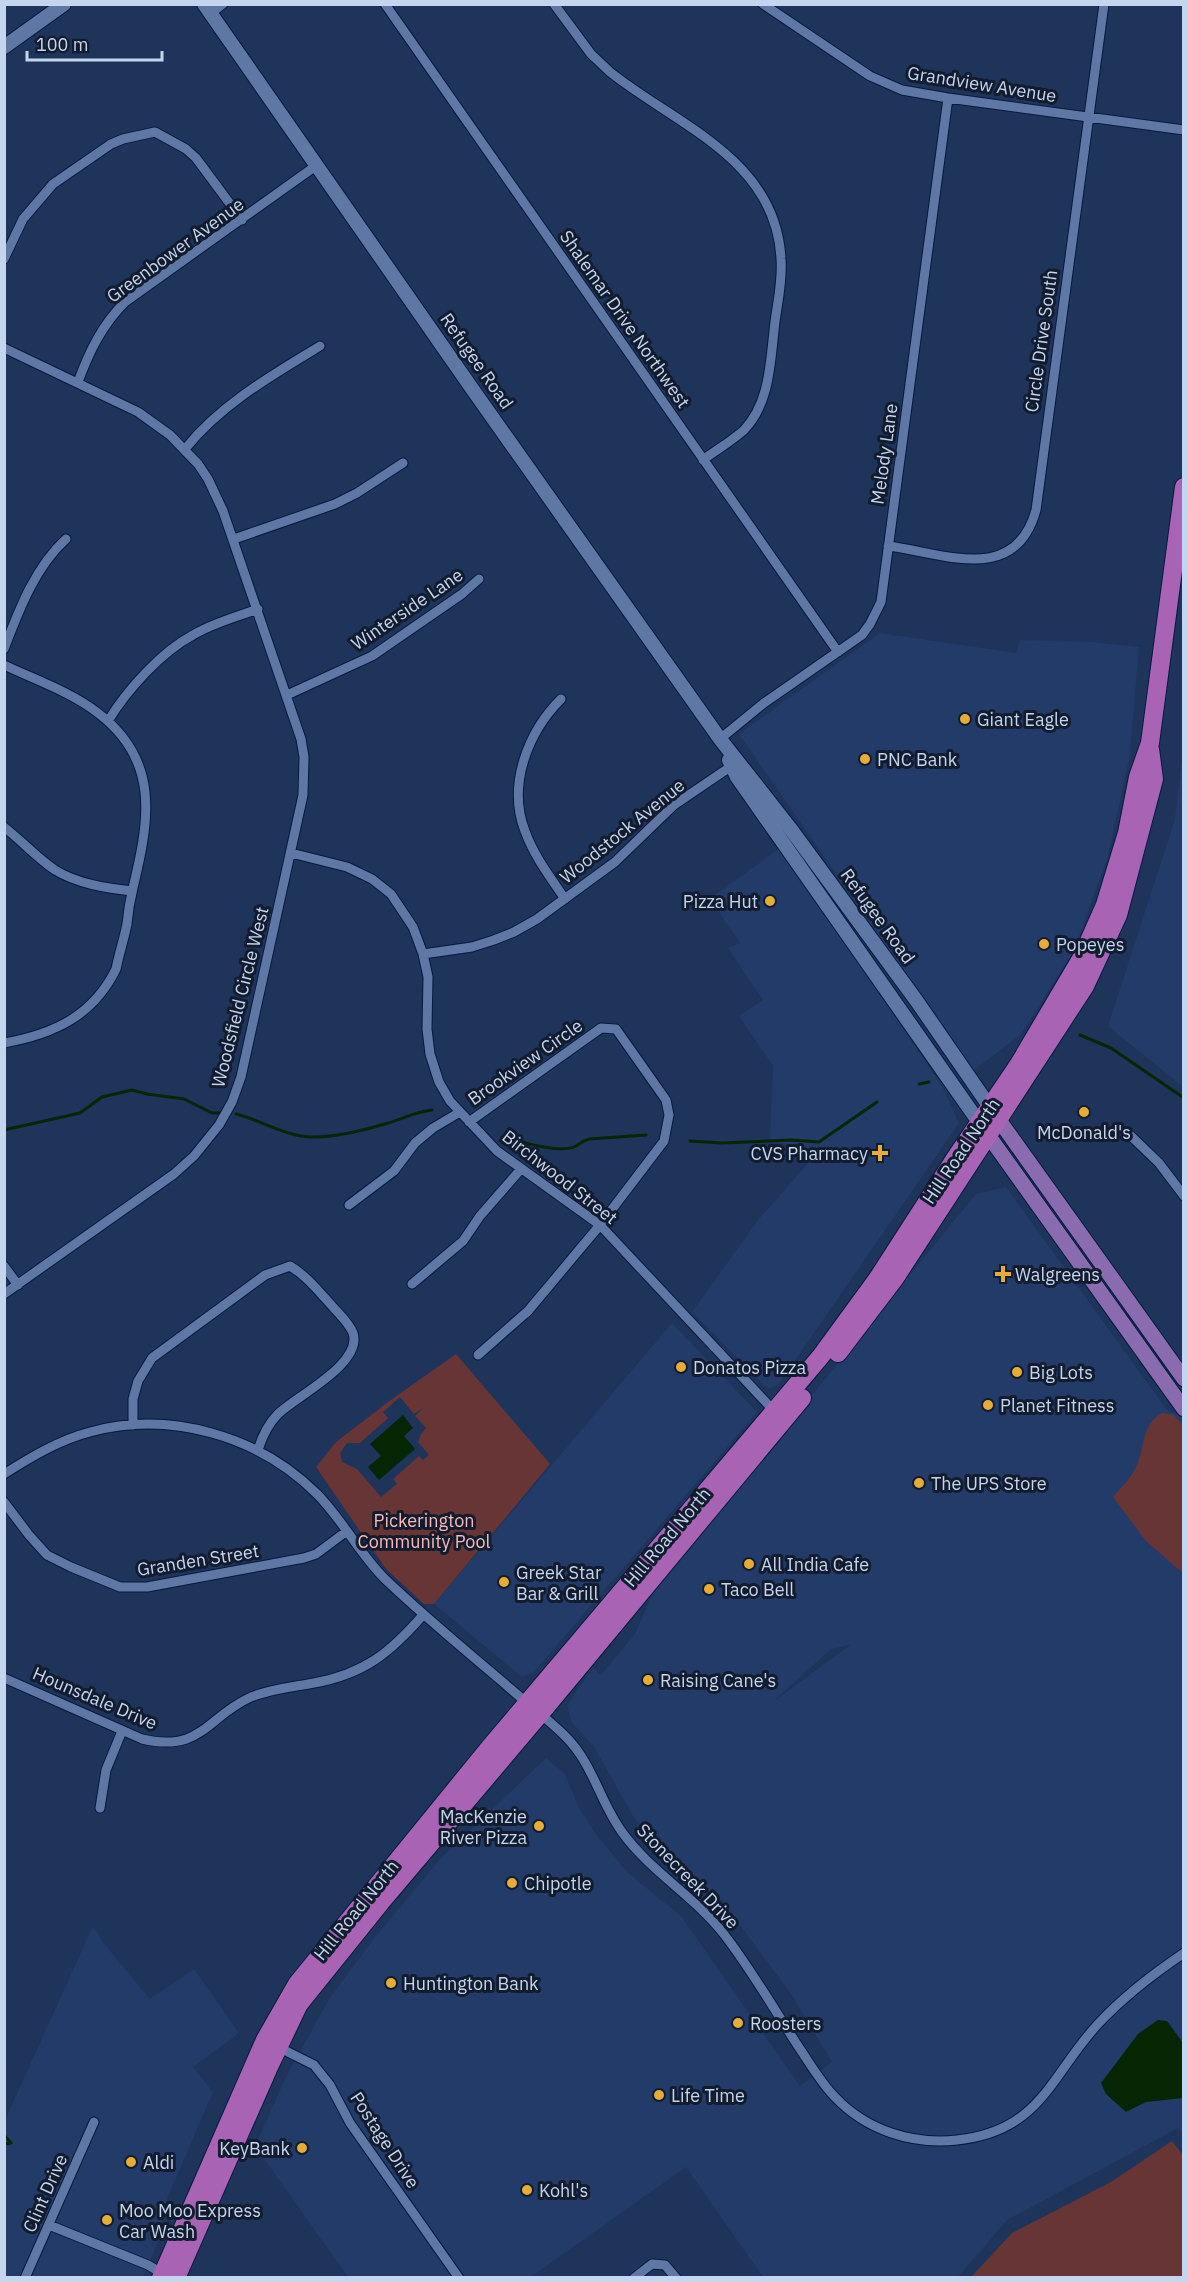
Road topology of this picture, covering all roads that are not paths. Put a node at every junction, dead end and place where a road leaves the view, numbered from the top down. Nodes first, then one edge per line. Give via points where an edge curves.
1 (64, 4) edge
2 (223, 4) edge
3 (385, 4) edge
4 (555, 4) edge
5 (763, 4) edge
6 (1104, 4) edge
7 (207, 9) edge
8 (4, 47) edge
9 (948, 98) junction
10 (1088, 117) junction
11 (1184, 130) edge
12 (317, 165) junction
13 (242, 220) junction
14 (4, 260) edge
15 (321, 346) dead end
16 (4, 348) edge
17 (78, 382) junction
18 (185, 449) junction
19 (703, 460) junction
20 (403, 463) dead end
21 (1184, 487) edge
22 (66, 539) dead end
23 (234, 539) junction
24 (888, 546) junction
25 (479, 579) dead end
26 (258, 609) junction
27 (4, 649) edge
28 (838, 652) junction
29 (4, 665) edge
30 (287, 695) junction
31 (561, 699) dead end
32 (108, 721) junction
33 (720, 739) junction
34 (735, 764) junction
35 (4, 827) edge
36 (291, 853) junction
37 (132, 891) junction
38 (565, 899) junction
39 (423, 954) junction
40 (4, 1043) edge
41 (460, 1112) junction
42 (989, 1121) junction
43 (469, 1122) junction
44 (1131, 1136) dead end
45 (521, 1169) junction
46 (1184, 1196) edge
47 (349, 1205) dead end
48 (600, 1225) junction
49 (4, 1266) edge
50 (412, 1284) dead end
51 (18, 1285) junction
52 (4, 1294) edge
53 (478, 1355) dead end
54 (1182, 1379) edge
55 (1184, 1409) edge
56 (776, 1413) junction
57 (133, 1425) junction
58 (258, 1450) junction
59 (4, 1474) edge
60 (4, 1502) edge
61 (348, 1531) junction
62 (423, 1615) junction
63 (4, 1678) edge
64 (534, 1709) junction
65 (122, 1731) junction
66 (100, 1808) dead end
67 (1184, 1953) edge
68 (272, 2044) junction
69 (94, 2122) dead end
70 (49, 2225) junction
71 (25, 2277) edge
72 (167, 2277) edge
73 (459, 2277) edge
74 (634, 2277) edge
75 (676, 2277) edge

1 - 8 main road
2 - 7 street
3 - 19 street, Shalemar Drive Northwest
4 - 19 street via 591,54 610,72 739,163 757,185 774,220 782,272 766,388 758,411 742,432
5 - 9 street, Grandview Avenue via 870,76 902,90
6 - 10 street, Circle Drive South
7 - 12 main road, Refugee Road
9 - 10 street, Grandview Avenue
9 - 24 street, Melody Lane
10 - 11 street, Grandview Avenue
10 - 24 street, Circle Drive South via 1036,510 1027,535 995,558 955,558
12 - 13 street, Greenbower Avenue
12 - 33 main road, Refugee Road
13 - 14 street via 196,158 155,132 111,144 53,184 27,213
13 - 17 street, Greenbower Avenue via 125,302 97,339
15 - 18 street via 223,411
16 - 17 street, Woodsfield Circle West
17 - 18 street, Woodsfield Circle West via 138,412
18 - 23 street, Woodsfield Circle West via 208,479
19 - 28 street, Shalemar Drive Northwest
20 - 23 street via 335,504
21 - 42 highway, Hill Road North via 1146,778 1105,904 1082,957
22 - 27 street via 40,569
23 - 26 street, Woodsfield Circle West
24 - 28 street, Melody Lane via 877,612 862,635
25 - 30 street, Winterside Lane via 372,656
26 - 30 street, Woodsfield Circle West
26 - 32 street via 182,641 134,686
28 - 33 street, Melody Lane
29 - 32 street via 63,692
30 - 36 street, Woodsfield Circle West via 301,739 304,778
31 - 38 street via 533,735 521,769 519,808 524,830
32 - 37 street via 132,752 146,789 142,855
33 - 34 main road, Refugee Road
34 - 38 street, Woodstock Avenue via 669,809 615,862
34 - 42 main road, Refugee Road via 790,828 917,1002
34 - 42 main road, Refugee Road via 737,777 871,968 882,971
35 - 37 street via 67,876 92,885
36 - 39 street, Birchwood Street via 347,867 381,885 406,914
36 - 51 street, Woodsfield Circle West via 241,1077 219,1125 174,1174
37 - 40 street via 111,980 76,1018 27,1039
38 - 39 street, Woodstock Avenue via 537,919 494,940
39 - 41 street, Birchwood Street via 428,977 430,1054 444,1091
41 - 43 street, Birchwood Street
41 - 47 street via 415,1143 394,1172
42 - 54 main road, Refugee Road via 1061,1224 1081,1247 1094,1253
42 - 55 main road, Refugee Road
42 - 56 highway, Hill Road North via 852,1315
42 - 64 highway, Hill Road North via 895,1278 854,1334
43 - 45 street, Birchwood Street
43 - 48 street, Brookview Circle via 601,1028 616,1029 666,1100 669,1115 664,1141
44 - 46 street via 1159,1163
45 - 48 street, Birchwood Street
45 - 50 street via 463,1241
48 - 53 street via 528,1311
48 - 56 street, Birchwood Street
49 - 51 street
51 - 52 street, Woodsfield Circle West
56 - 64 highway, Hill Road North
57 - 58 street, Stonecreek Drive via 206,1431
57 - 58 street via 138,1381 152,1358 264,1275 290,1266 301,1272 346,1322 354,1335 353,1346 339,1367 277,1415
57 - 59 street, Stonecreek Drive via 74,1437
58 - 61 street, Stonecreek Drive via 301,1478
60 - 61 street, Granden Street via 47,1555 120,1587 147,1587 304,1558
61 - 62 street, Stonecreek Drive via 380,1575
62 - 64 street, Stonecreek Drive
62 - 65 street, Hounsdale Drive via 376,1661 340,1677 249,1698 194,1737 155,1742
63 - 65 street, Hounsdale Drive
64 - 67 street, Stonecreek Drive via 568,1738 589,1768 607,1810 640,1855 691,1898 723,1933 835,2097 857,2116 886,2132 933,2142 985,2135 1011,2124 1052,2088 1080,2044 1121,2000
64 - 68 highway, Hill Road North via 325,1947 297,1984
65 - 66 street via 106,1770
68 - 72 highway, Hill Road North
68 - 73 street, Postage Drive via 314,2065 330,2085 350,2123
69 - 70 street, Clint Drive
70 - 71 street, Clint Drive
70 - 72 street via 148,2265
74 - 75 street via 652,2264 665,2265

